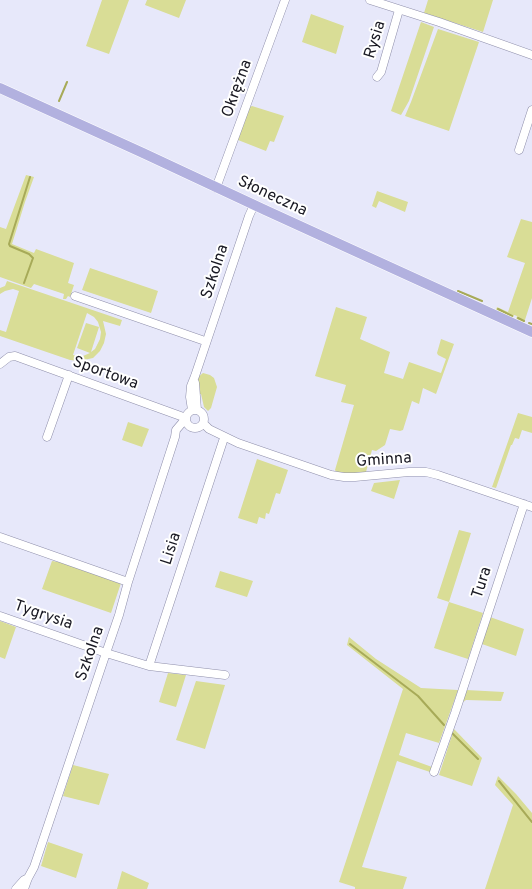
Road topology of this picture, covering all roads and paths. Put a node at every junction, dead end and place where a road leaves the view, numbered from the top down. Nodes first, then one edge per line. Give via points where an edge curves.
1 (285, 0) edge
2 (370, 0) edge
3 (399, 10) junction
4 (532, 55) edge
5 (376, 77) dead end
6 (0, 88) edge
7 (532, 110) edge
8 (519, 150) dead end
9 (216, 188) junction
10 (254, 206) junction
11 (75, 296) dead end
12 (532, 332) edge
13 (202, 340) dead end
14 (0, 364) edge
15 (69, 376) junction
16 (195, 410) junction
17 (187, 421) junction
18 (201, 425) junction
19 (47, 437) dead end
20 (223, 441) junction
21 (238, 443) junction
22 (528, 505) edge
23 (0, 537) edge
24 (128, 582) junction
25 (0, 616) edge
26 (106, 652) junction
27 (149, 666) junction
28 (226, 675) dead end
29 (434, 772) dead end
30 (28, 878) junction
31 (16, 889) edge
32 (24, 889) edge

1 - 9 street, Okrężna
2 - 3 street
3 - 4 street
3 - 5 street, Rysia
6 - 9 main road, Słoneczna
7 - 8 street
9 - 10 main road, Słoneczna
10 - 12 main road, Słoneczna
10 - 16 street, Szkolna via 191,386 190,398
11 - 13 street
14 - 15 street, Sportowa via 15,356
15 - 17 street, Sportowa
15 - 19 street
16 - 17 street via 188,414
16 - 18 street via 203,415
17 - 18 street via 193,428
17 - 24 street, Szkolna via 175,437
18 - 20 street, Gminna via 211,436
18 - 21 street, Gminna
20 - 21 street, Gminna
20 - 27 street, Lisia
21 - 22 street, Gminna via 344,477 426,472
22 - 29 street, Tura
23 - 24 street
24 - 26 street, Szkolna
25 - 26 street, Tygrysia
26 - 27 street, Tygrysia
26 - 30 street, Szkolna
27 - 28 street, Tygrysia
30 - 31 street, Szkolna
30 - 32 street, Szkolna

